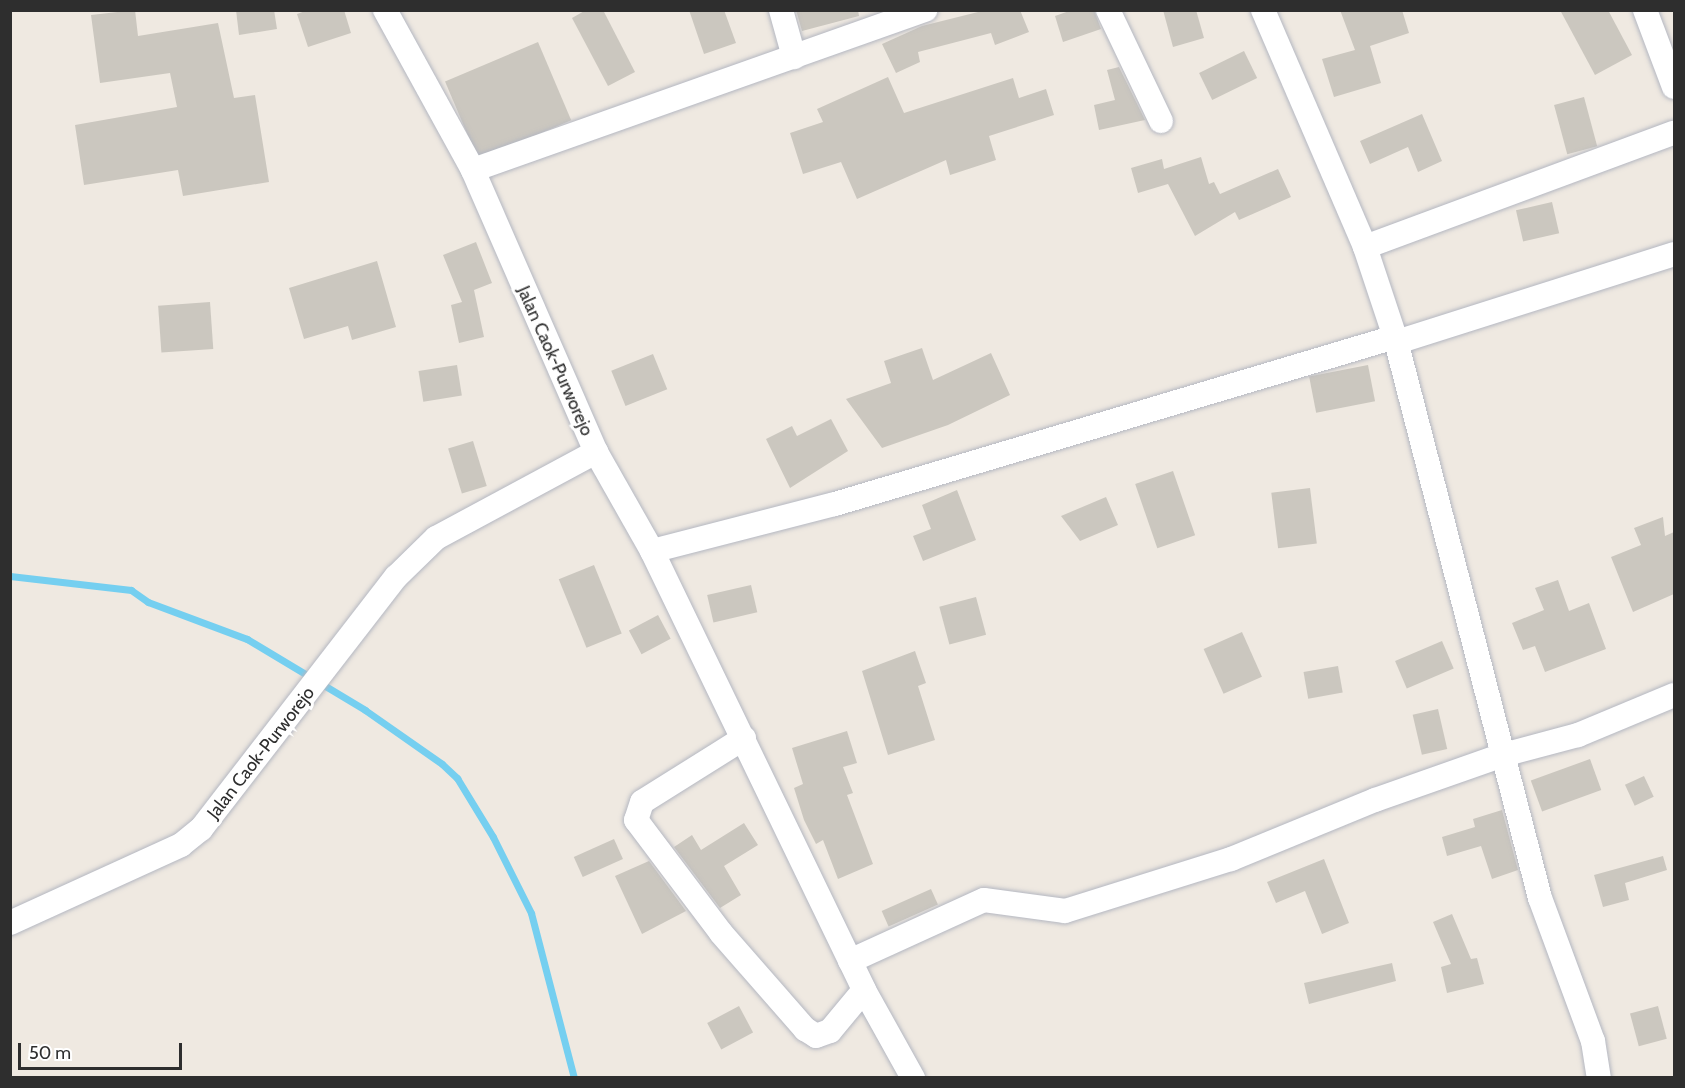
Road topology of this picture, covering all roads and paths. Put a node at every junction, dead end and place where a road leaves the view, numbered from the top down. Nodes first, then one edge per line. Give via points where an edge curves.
1 (385, 10) edge
2 (781, 10) edge
3 (926, 10) edge
4 (1108, 10) edge
5 (1263, 10) edge
6 (1646, 10) edge
7 (794, 57) junction
8 (1674, 87) edge
9 (1161, 121) dead end
10 (1674, 133) edge
11 (473, 170) junction
12 (1365, 248) junction
13 (1674, 254) edge
14 (1396, 340) junction
15 (596, 452) junction
16 (652, 551) junction
17 (1674, 695) edge
18 (744, 738) junction
19 (1503, 755) junction
20 (10, 923) edge
21 (850, 961) junction
22 (864, 990) junction
23 (913, 1077) edge
24 (1599, 1077) edge

1 - 11 street, Jalan Caok-Purworejo
2 - 7 street
3 - 7 street
4 - 9 street
5 - 12 street
6 - 8 street
7 - 11 street
10 - 12 street
11 - 15 street, Jalan Caok-Purworejo
12 - 14 street
13 - 14 street
14 - 16 street via 846,501
14 - 19 street
15 - 16 street
15 - 20 street, Jalan Caok-Purworejo via 436,538 396,577 201,829 181,845
16 - 18 street
17 - 19 street via 1578,735
18 - 21 street
18 - 22 street via 642,802 636,820 721,933 805,1029 816,1036 830,1031
19 - 21 street via 1376,800 1231,859 1085,906 1046,911 1005,899 984,900
19 - 24 street via 1540,898 1593,1041
21 - 22 street
22 - 23 street

